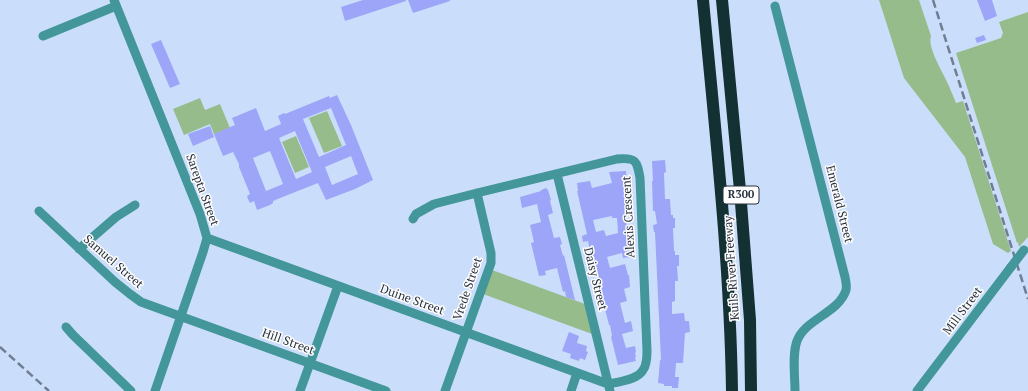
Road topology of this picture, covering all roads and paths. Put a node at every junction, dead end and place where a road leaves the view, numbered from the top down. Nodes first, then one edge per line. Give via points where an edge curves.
1 (702, 0) edge
2 (722, 0) edge
3 (115, 3) edge
4 (775, 6) dead end
5 (43, 36) dead end
6 (557, 174) junction
7 (477, 193) junction
8 (135, 205) dead end
9 (39, 211) dead end
10 (412, 219) dead end
11 (207, 238) junction
12 (1026, 248) edge
13 (79, 249) junction
14 (338, 286) junction
15 (181, 317) junction
16 (66, 327) dead end
17 (465, 332) junction
18 (310, 363) junction
19 (577, 373) junction
20 (609, 388) edge
21 (131, 391) edge
22 (155, 391) edge
23 (300, 391) edge
24 (386, 391) edge
25 (445, 391) edge
26 (570, 391) edge
27 (732, 391) edge
28 (752, 391) edge
29 (795, 391) edge
30 (917, 391) edge

1 - 27 highway, Kuils River Freeway / R300 via 724,235
2 - 28 highway, Kuils River Freeway / R300 via 750,320
3 - 5 street
3 - 11 street, Sarepta Street via 200,214
4 - 29 street, Emerald Street via 846,285 840,300 804,330 797,340 794,351
6 - 7 street, Alexis Crescent
6 - 20 street, Daisy Street
6 - 20 street, Alexis Crescent via 628,158 634,160 638,167 646,362 644,370 637,377
7 - 10 street, Alexis Crescent via 434,204
7 - 17 street, Vrede Street via 492,258
8 - 13 street
9 - 13 street, Samuel Street
11 - 14 street, Duine Street
11 - 15 street, Sarepta Street
12 - 30 street, Mill Street, bridge
13 - 15 street, Samuel Street via 141,302
14 - 17 street, Duine Street
14 - 18 street
15 - 18 street, Hill Street
15 - 22 street, Sarepta Street
16 - 21 street
17 - 19 street, Duine Street
17 - 25 street, Vrede Street
18 - 23 street
18 - 24 street, Hill Street
19 - 20 street, Duine Street
19 - 26 street

